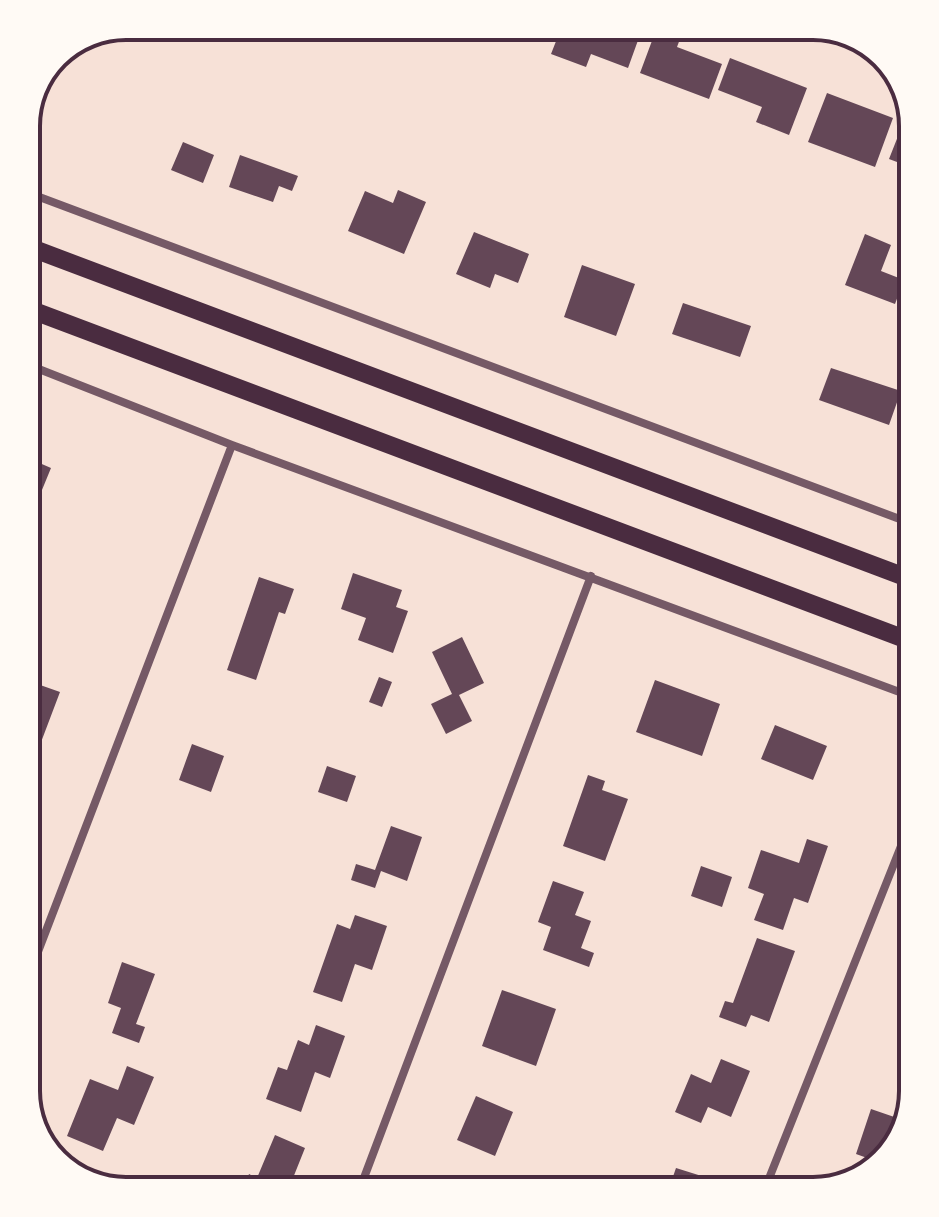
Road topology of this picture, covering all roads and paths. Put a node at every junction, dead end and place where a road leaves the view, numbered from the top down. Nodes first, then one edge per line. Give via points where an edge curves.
1 (40, 197) edge
2 (40, 251) edge
3 (40, 313) edge
4 (40, 370) edge
5 (232, 445) junction
6 (899, 519) edge
7 (899, 575) edge
8 (591, 576) junction
9 (899, 637) edge
10 (899, 692) edge
11 (899, 851) edge
12 (40, 946) edge
13 (364, 1177) edge
14 (770, 1177) edge

1 - 6 street
2 - 7 highway
3 - 9 highway
4 - 5 street
5 - 8 street
5 - 12 street
8 - 10 street
8 - 13 street
11 - 14 street

